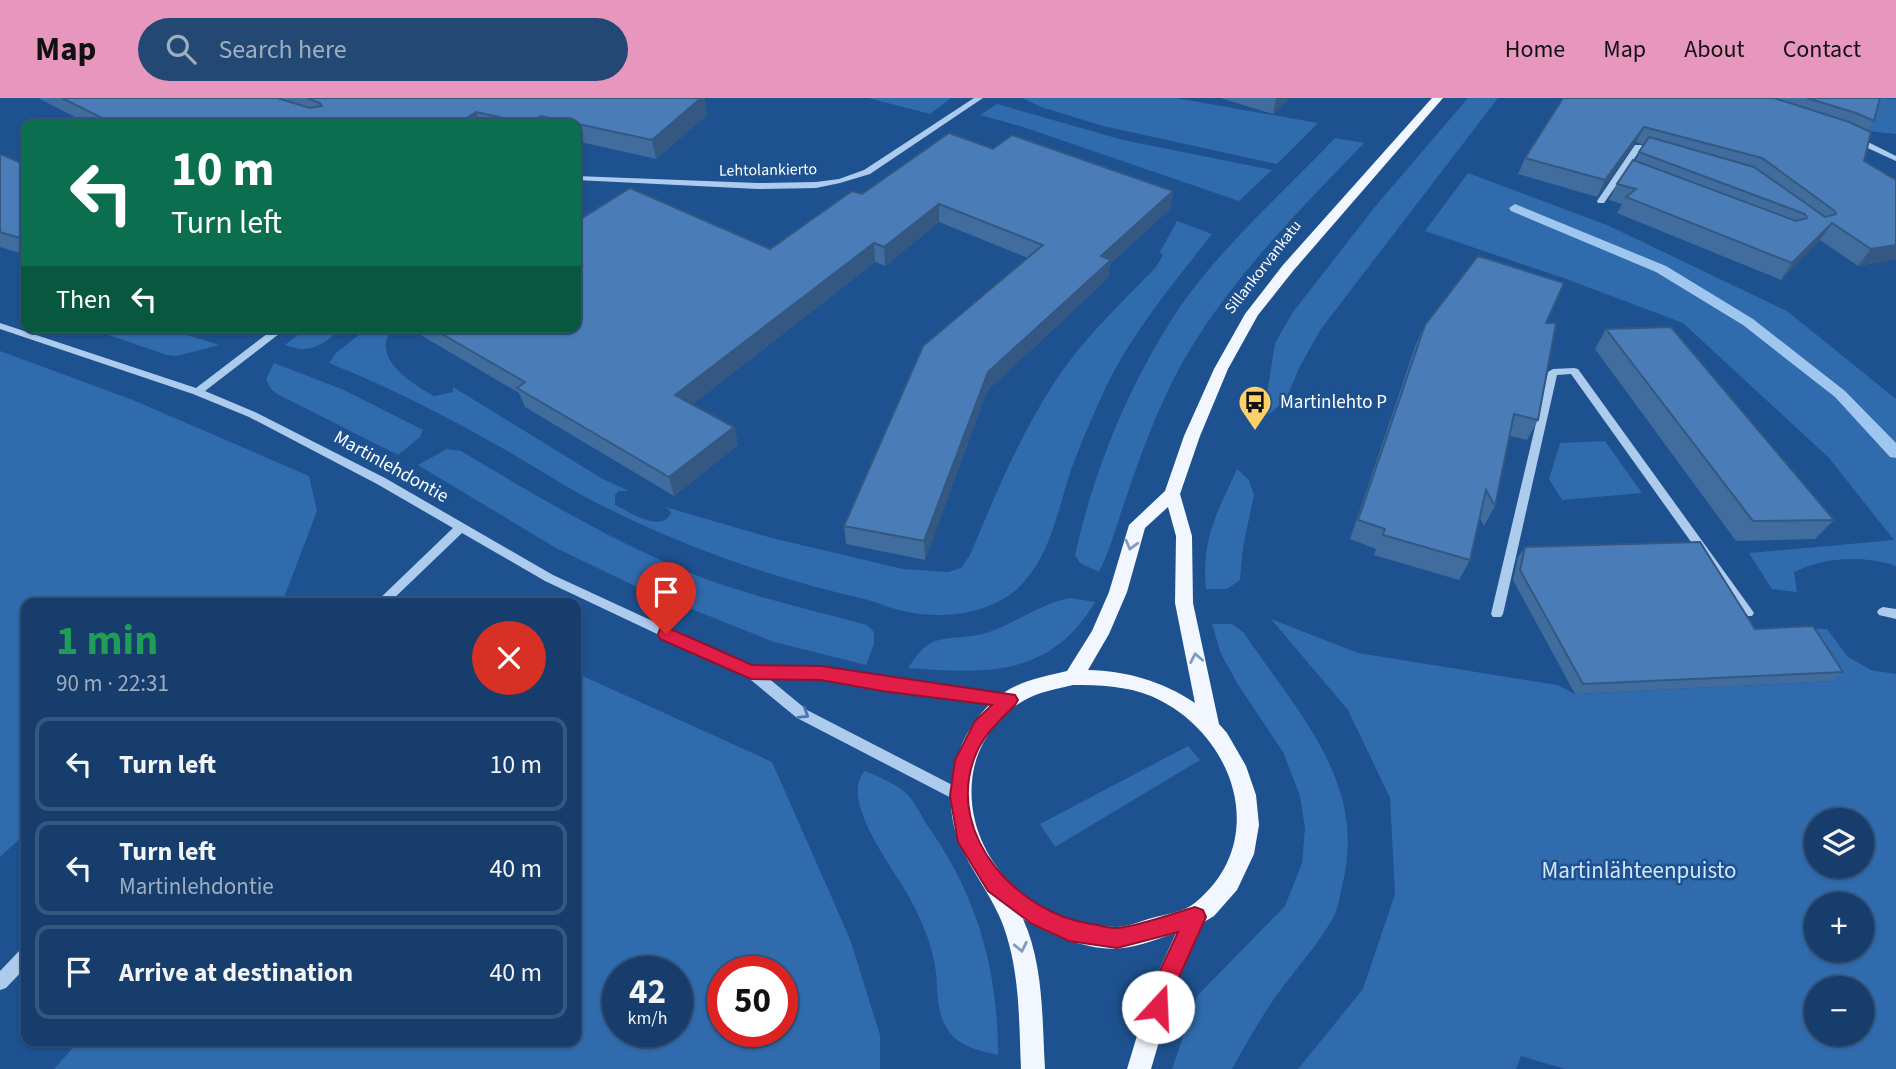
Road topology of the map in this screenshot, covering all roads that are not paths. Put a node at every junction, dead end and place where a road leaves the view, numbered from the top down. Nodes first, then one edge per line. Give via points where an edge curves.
1 (979, 98) edge
2 (1438, 98) edge
3 (1842, 133) edge
4 (1891, 152) edge
5 (1663, 154) edge
6 (1896, 159) edge
7 (1622, 170) junction
8 (581, 178) edge
9 (1648, 180) edge
10 (1601, 201) edge
11 (0, 326) edge
12 (275, 333) edge
13 (197, 392) junction
14 (1172, 494) junction
15 (461, 527) junction
16 (386, 598) edge
17 (1748, 612) edge
18 (1497, 614) dead end
19 (751, 672) junction
20 (1073, 677) junction
21 (1009, 700) junction
22 (1209, 725) junction
23 (959, 796) junction
24 (995, 884) junction
25 (1195, 917) junction
26 (21, 961) edge
27 (0, 982) edge
28 (1032, 1069) edge
29 (1139, 1069) edge

1 - 8 street, Lehtolankierto via 867,172 840,181 758,186
2 - 14 main road, Sillankorvankatu via 1252,314 1221,369
3 - 4 street
4 - 6 street
5 - 7 street via 1638,147
7 - 9 street
7 - 10 street
11 - 13 street, Martinlehdontie
12 - 13 street
13 - 15 street, Martinlehdontie via 253,415
14 -> 20 main road, Sillankorvankatu via 1137,525 1114,602
22 -> 14 main road via 1184,603 1184,537
15 - 16 street
15 - 19 street, Martinlehdontie via 549,578
17 - 18 street via 1574,371 1553,372
19 - 21 street, Martinlehdontie via 821,673
19 -> 23 street, Martinlehdontie via 802,714
20 - 21 main road via 1037,686
20 - 22 main road via 1109,677 1149,687 1173,698
21 - 23 main road via 981,726 964,760
22 - 25 main road via 1237,763 1250,806 1247,848 1224,893
23 - 24 main road via 968,842
24 - 25 main road via 1039,917 1069,931 1117,938
24 -> 28 main road via 1018,934 1029,987
25 - 29 main road via 1164,986
26 - 27 street

